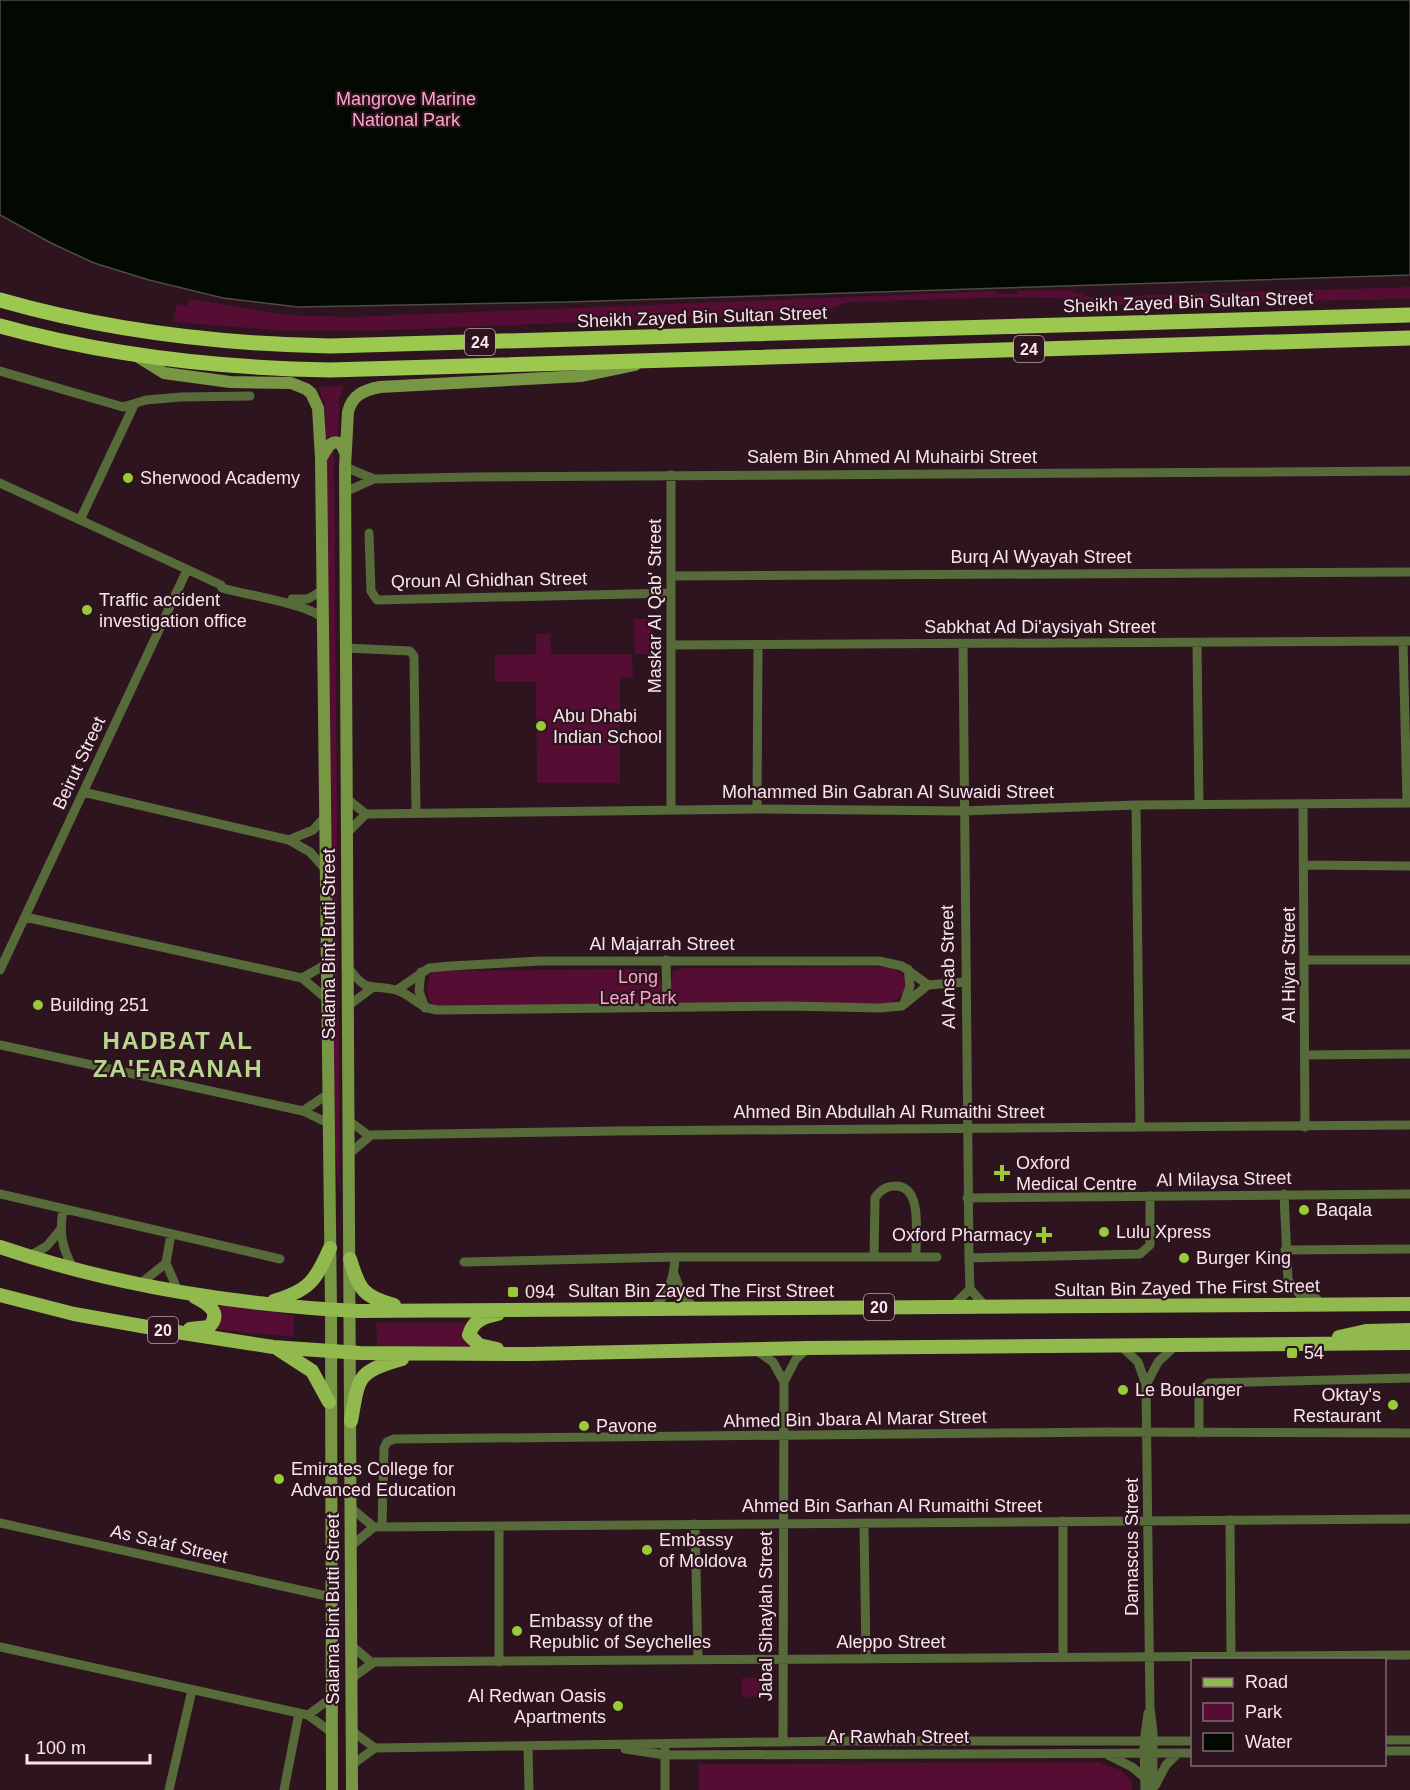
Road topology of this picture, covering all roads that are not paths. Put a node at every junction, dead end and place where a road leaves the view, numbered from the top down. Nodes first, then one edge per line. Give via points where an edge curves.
1 (0, 300) edge
2 (1410, 315) edge
3 (0, 326) edge
4 (1410, 338) edge
5 (135, 355) junction
6 (648, 360) junction
7 (0, 370) edge
8 (250, 396) dead end
9 (134, 405) junction
10 (345, 452) junction
11 (321, 458) junction
12 (345, 467) junction
13 (1410, 471) edge
14 (671, 475) junction
15 (374, 479) junction
16 (0, 483) edge
17 (345, 492) junction
18 (80, 520) junction
19 (369, 533) dead end
20 (187, 570) junction
21 (1410, 572) edge
22 (671, 576) junction
23 (220, 585) junction
24 (323, 590) junction
25 (671, 593) junction
26 (323, 618) junction
27 (1406, 641) edge
28 (1197, 643) junction
29 (671, 645) junction
30 (963, 645) junction
31 (758, 646) junction
32 (346, 648) junction
33 (83, 792) junction
34 (346, 798) junction
35 (1408, 803) edge
36 (1303, 804) junction
37 (1136, 805) junction
38 (1199, 805) junction
39 (757, 808) junction
40 (671, 809) junction
41 (963, 811) junction
42 (416, 813) junction
43 (366, 814) junction
44 (325, 817) junction
45 (347, 834) junction
46 (290, 840) junction
47 (1304, 865) junction
48 (1410, 866) edge
49 (326, 870) junction
50 (25, 917) junction
51 (666, 960) junction
52 (1306, 960) junction
53 (1410, 960) edge
54 (327, 964) junction
55 (348, 967) junction
56 (908, 969) junction
57 (0, 970) edge
58 (421, 972) junction
59 (302, 978) junction
60 (965, 982) junction
61 (928, 985) junction
62 (372, 988) junction
63 (397, 990) junction
64 (327, 999) junction
65 (348, 1006) junction
66 (902, 1006) junction
67 (667, 1007) junction
68 (425, 1008) junction
69 (0, 1045) edge
70 (1410, 1054) edge
71 (1305, 1055) junction
72 (328, 1094) junction
73 (303, 1111) junction
74 (348, 1120) junction
75 (328, 1123) junction
76 (1410, 1125) edge
77 (1305, 1126) junction
78 (1140, 1127) junction
79 (966, 1128) junction
80 (368, 1136) junction
81 (349, 1154) junction
82 (0, 1194) edge
83 (1284, 1194) junction
84 (1410, 1194) edge
85 (1150, 1196) junction
86 (967, 1198) junction
87 (63, 1210) junction
88 (60, 1230) junction
89 (171, 1234) junction
90 (0, 1247) edge
91 (330, 1248) junction
92 (1410, 1249) edge
93 (1285, 1250) junction
94 (28, 1257) junction
95 (675, 1257) junction
96 (874, 1257) junction
97 (916, 1257) junction
98 (937, 1257) dead end
99 (969, 1258) junction
100 (280, 1259) dead end
101 (350, 1259) junction
102 (464, 1262) dead end
103 (166, 1263) junction
104 (73, 1269) junction
105 (674, 1274) junction
106 (140, 1285) junction
107 (970, 1289) junction
108 (184, 1292) junction
109 (0, 1295) edge
110 (267, 1304) junction
111 (1373, 1304) junction
112 (1410, 1304) edge
113 (952, 1307) junction
114 (986, 1307) junction
115 (330, 1308) junction
116 (408, 1308) junction
117 (653, 1308) junction
118 (695, 1309) junction
119 (349, 1310) junction
120 (509, 1311) junction
121 (164, 1330) junction
122 (1410, 1330) edge
123 (1317, 1342) junction
124 (1410, 1343) edge
125 (1175, 1346) junction
126 (273, 1347) junction
127 (1122, 1347) junction
128 (808, 1348) junction
129 (752, 1349) junction
130 (329, 1351) junction
131 (350, 1352) junction
132 (529, 1354) junction
133 (416, 1355) junction
134 (1410, 1378) edge
135 (784, 1382) junction
136 (1146, 1385) junction
137 (329, 1402) junction
138 (351, 1421) junction
139 (1199, 1433) junction
140 (1410, 1433) edge
141 (1148, 1434) junction
142 (784, 1437) junction
143 (351, 1508) junction
144 (1410, 1518) edge
145 (1230, 1520) junction
146 (1063, 1521) junction
147 (1149, 1521) junction
148 (0, 1523) edge
149 (864, 1523) junction
150 (695, 1524) junction
151 (783, 1524) junction
152 (378, 1527) junction
153 (499, 1527) junction
154 (351, 1546) junction
155 (331, 1598) junction
156 (352, 1646) junction
157 (0, 1647) edge
158 (1410, 1655) edge
159 (1230, 1656) junction
160 (1149, 1657) junction
161 (1063, 1658) junction
162 (782, 1659) junction
163 (866, 1659) junction
164 (698, 1660) junction
165 (499, 1662) junction
166 (372, 1663) junction
167 (352, 1678) junction
168 (192, 1690) junction
169 (331, 1698) junction
170 (304, 1714) junction
171 (352, 1731) junction
172 (332, 1732) junction
173 (1386, 1740) edge
174 (1410, 1740) edge
175 (1191, 1741) edge
176 (783, 1742) junction
177 (1149, 1742) junction
178 (665, 1743) junction
179 (605, 1746) junction
180 (528, 1747) junction
181 (375, 1748) junction
182 (1386, 1751) edge
183 (1410, 1751) edge
184 (1149, 1753) junction
185 (1178, 1753) junction
186 (1191, 1753) edge
187 (1106, 1754) junction
188 (665, 1755) junction
189 (352, 1765) junction
190 (1144, 1777) junction
191 (1150, 1789) edge
192 (169, 1790) edge
193 (284, 1790) edge
194 (332, 1790) edge
195 (352, 1790) edge
196 (529, 1790) edge
197 (665, 1790) edge

1 - 2 highway, Sheikh Zayed Bin Sultan Street / 24 via 77,320 157,334 330,346
3 - 5 highway, 24
4 - 6 highway, 24
5 - 6 highway, 24 via 212,365 330,370
5 - 11 main road, Salama Bint Butti Street via 164,373 230,382 291,383 306,388 318,408
6 - 10 main road, Salama Bint Butti Street via 582,376 368,389 350,404
7 - 9 street via 117,405
8 - 9 street via 182,397
9 - 18 street
10 - 11 main road via 335,442
10 - 12 main road, Salama Bint Butti Street
11 - 24 main road, Salama Bint Butti Street
12 - 15 street, Salem Bin Ahmed Al Muhairbi Street
12 - 17 main road, Salama Bint Butti Street
13 - 14 street, Salem Bin Ahmed Al Muhairbi Street
14 - 15 street, Salem Bin Ahmed Al Muhairbi Street
14 - 22 street, Maskar Al Qab' Street
15 - 17 street, Salem Bin Ahmed Al Muhairbi Street
16 - 18 street
17 - 32 main road, Salama Bint Butti Street
18 - 20 street
19 - 25 street, Qroun Al Ghidhan Street via 371,591 377,600
20 - 23 street
20 - 33 street, Beirut Street
21 - 22 street, Burq Al Wyayah Street
22 - 25 street, Maskar Al Qab' Street
23 - 24 street via 298,600 312,598
23 - 26 street via 242,594 309,608
24 - 26 main road, Salama Bint Butti Street
25 - 29 street, Maskar Al Qab' Street
26 - 44 main road, Salama Bint Butti Street
27 - 28 street, Sabkhat Ad Di'aysiyah Street
27 - 35 street
28 - 30 street, Sabkhat Ad Di'aysiyah Street
28 - 38 street
29 - 31 street, Sabkhat Ad Di'aysiyah Street
29 - 40 street, Maskar Al Qab' Street
30 - 31 street, Sabkhat Ad Di'aysiyah Street
30 - 41 street, Al Ansab Street
31 - 39 street
32 - 34 main road, Salama Bint Butti Street
32 - 42 street via 410,651 414,656
33 - 46 street
33 - 50 street, Beirut Street
34 - 43 street
34 - 45 main road, Salama Bint Butti Street
35 - 36 street, Mohammed Bin Gabran Al Suwaidi Street
36 - 38 street, Mohammed Bin Gabran Al Suwaidi Street
36 - 47 street, Al Hiyar Street
37 - 38 street, Mohammed Bin Gabran Al Suwaidi Street
37 - 41 street, Mohammed Bin Gabran Al Suwaidi Street
37 - 78 street
39 - 40 street, Mohammed Bin Gabran Al Suwaidi Street
39 - 41 street, Mohammed Bin Gabran Al Suwaidi Street
40 - 42 street, Mohammed Bin Gabran Al Suwaidi Street
41 - 60 street, Al Ansab Street
42 - 43 street, Mohammed Bin Gabran Al Suwaidi Street
43 - 45 street
44 - 46 street via 311,832
44 - 49 main road, Salama Bint Butti Street
45 - 55 main road, Salama Bint Butti Street
46 - 49 street via 310,852
47 - 48 street
47 - 52 street, Al Hiyar Street
49 - 54 main road, Salama Bint Butti Street
50 - 57 street, Beirut Street
50 - 59 street
51 - 56 street, Al Majarrah Street via 879,961
51 - 58 street, Al Majarrah Street via 540,961 429,968
51 - 67 street
52 - 53 street
52 - 71 street, Al Hiyar Street
54 - 59 street
54 - 64 main road, Salama Bint Butti Street
55 - 62 street
55 - 65 main road, Salama Bint Butti Street
56 - 61 street, Al Majarrah Street
56 - 66 street via 910,991
58 - 63 street, Al Majarrah Street
58 - 68 street via 419,991
59 - 64 street
60 - 61 street
60 - 79 street, Al Ansab Street
61 - 66 street
62 - 63 street
62 - 65 street
63 - 68 street
64 - 72 main road, Salama Bint Butti Street
65 - 74 main road, Salama Bint Butti Street
66 - 67 street
67 - 68 street
69 - 73 street
70 - 71 street
71 - 77 street, Al Hiyar Street
72 - 73 street
72 - 75 main road, Salama Bint Butti Street
73 - 75 street
74 - 80 street
74 - 81 main road, Salama Bint Butti Street
75 - 91 main road, Salama Bint Butti Street
76 - 77 street, Ahmed Bin Abdullah Al Rumaithi Street
77 - 78 street, Ahmed Bin Abdullah Al Rumaithi Street
78 - 79 street, Ahmed Bin Abdullah Al Rumaithi Street
79 - 80 street, Ahmed Bin Abdullah Al Rumaithi Street
79 - 86 street, Al Ansab Street
80 - 81 street
81 - 101 main road, Salama Bint Butti Street
82 - 87 street
83 - 84 street, Al Milaysa Street
83 - 85 street, Al Milaysa Street
83 - 93 street
85 - 86 street, Al Milaysa Street
85 - 99 street via 1150,1245 1140,1254
86 - 99 street, Al Ansab Street
87 - 88 street
87 - 89 street
88 - 94 street via 48,1246
88 - 104 street
89 - 100 street
89 - 103 street
90 - 94 main road, Sultan Bin Zayed The First Street / 20
91 - 110 main road via 311,1285
91 - 115 main road, Salama Bint Butti Street
92 - 93 street
93 - 111 street via 1287,1280 1301,1296
94 - 104 main road, Sultan Bin Zayed The First Street / 20
95 - 96 street
95 - 102 street
95 - 105 street
96 - 97 street
96 - 97 street via 875,1198 892,1185 906,1189 915,1200
97 - 98 street
99 - 107 street, Al Ansab Street
101 - 116 main road via 362,1291 372,1298
101 - 119 main road, Salama Bint Butti Street
103 - 106 street
103 - 108 street
104 - 106 main road, Sultan Bin Zayed The First Street / 20
105 - 117 street via 668,1292
105 - 118 street via 681,1292
106 - 108 main road, Sultan Bin Zayed The First Street / 20
107 - 113 street
107 - 114 street
108 - 110 main road, Sultan Bin Zayed The First Street / 20
108 - 121 main road via 211,1306 214,1321 202,1329
109 - 121 main road, 20 via 74,1314
110 - 115 main road, Sultan Bin Zayed The First Street / 20
111 - 112 main road, Sultan Bin Zayed The First Street / 20
111 - 114 main road, Sultan Bin Zayed The First Street / 20
113 - 114 main road, Sultan Bin Zayed The First Street / 20
113 - 118 main road, Sultan Bin Zayed The First Street / 20
115 - 119 main road, Sultan Bin Zayed The First Street / 20
115 - 130 main road, Salama Bint Butti Street
116 - 119 main road, Sultan Bin Zayed The First Street / 20
116 - 120 main road, Sultan Bin Zayed The First Street / 20
117 - 118 main road, Sultan Bin Zayed The First Street / 20
117 - 120 main road, Sultan Bin Zayed The First Street / 20
119 - 131 main road, Salama Bint Butti Street
120 - 132 main road via 478,1320 470,1335 479,1345
121 - 126 main road, 20
122 - 123 main road via 1366,1330
123 - 124 main road, 20
123 - 125 main road, 20
125 - 127 main road, 20
125 - 136 street via 1155,1365
126 - 130 main road, 20
126 - 137 main road via 312,1371
127 - 128 main road, 20
127 - 136 street, Damascus Street via 1138,1362
128 - 129 main road, 20
128 - 135 street via 796,1359
129 - 132 main road, 20
129 - 135 street via 773,1362
130 - 131 main road, 20
130 - 137 main road, Salama Bint Butti Street
131 - 133 main road, 20
131 - 138 main road, Salama Bint Butti Street
132 - 133 main road, 20
133 - 138 main road via 366,1372 358,1384
134 - 139 street via 1209,1383 1199,1392
135 - 142 street, Jabal Sihaylah Street
136 - 141 street, Damascus Street
137 - 155 main road, Salama Bint Butti Street
138 - 143 main road, Salama Bint Butti Street
139 - 140 street, Ahmed Bin Jbara Al Marar Street
139 - 141 street, Ahmed Bin Jbara Al Marar Street
141 - 142 street, Ahmed Bin Jbara Al Marar Street
141 - 147 street, Damascus Street
142 - 151 street, Jabal Sihaylah Street
142 - 152 street, Ahmed Bin Jbara Al Marar Street via 417,1438 387,1442
143 - 152 street
143 - 154 main road, Salama Bint Butti Street
144 - 145 street, Ahmed Bin Sarhan Al Rumaithi Street
145 - 147 street, Ahmed Bin Sarhan Al Rumaithi Street
145 - 159 street
146 - 147 street, Ahmed Bin Sarhan Al Rumaithi Street
146 - 149 street, Ahmed Bin Sarhan Al Rumaithi Street
146 - 161 street
147 - 160 street, Damascus Street
148 - 155 street, As Sa'af Street
149 - 151 street, Ahmed Bin Sarhan Al Rumaithi Street
149 - 163 street
150 - 151 street, Ahmed Bin Sarhan Al Rumaithi Street
150 - 153 street, Ahmed Bin Sarhan Al Rumaithi Street
150 - 164 street
151 - 162 street, Jabal Sihaylah Street
152 - 153 street, Ahmed Bin Sarhan Al Rumaithi Street
152 - 154 street
153 - 165 street
154 - 156 main road, Salama Bint Butti Street
155 - 169 main road, Salama Bint Butti Street
156 - 166 street
156 - 167 main road, Salama Bint Butti Street
157 - 168 street
158 - 159 street, Aleppo Street
159 - 160 street, Aleppo Street
160 - 161 street, Aleppo Street
160 - 177 street, Damascus Street
161 - 163 street, Aleppo Street
162 - 163 street, Aleppo Street
162 - 164 street, Aleppo Street
162 - 176 street, Jabal Sihaylah Street
164 - 165 street, Aleppo Street
165 - 166 street, Aleppo Street
166 - 167 street
167 - 171 main road, Salama Bint Butti Street
168 - 170 street
168 - 192 street
169 - 170 street
169 - 172 main road, Salama Bint Butti Street
170 - 172 street
170 - 193 street
171 - 181 street
171 - 189 main road, Salama Bint Butti Street
172 - 194 main road, Salama Bint Butti Street
173 - 174 street
175 - 177 street, Ar Rawhah Street
176 - 177 street, Ar Rawhah Street
176 - 178 street, Ar Rawhah Street
177 - 184 street, Damascus Street
178 - 179 street, Ar Rawhah Street
178 - 188 street
179 - 180 street, Ar Rawhah Street
179 - 188 street, Ar Rawhah Street
180 - 181 street, Ar Rawhah Street
180 - 196 street
181 - 189 street
182 - 183 street
184 - 185 street, Ar Rawhah Street
184 - 187 street, Ar Rawhah Street
184 - 190 street, Damascus Street
184 - 191 street, Damascus Street
185 - 186 street, Ar Rawhah Street
185 - 191 street
187 - 188 street, Ar Rawhah Street
187 - 190 street
188 - 197 street
189 - 195 main road, Salama Bint Butti Street
190 - 191 street, Damascus Street

